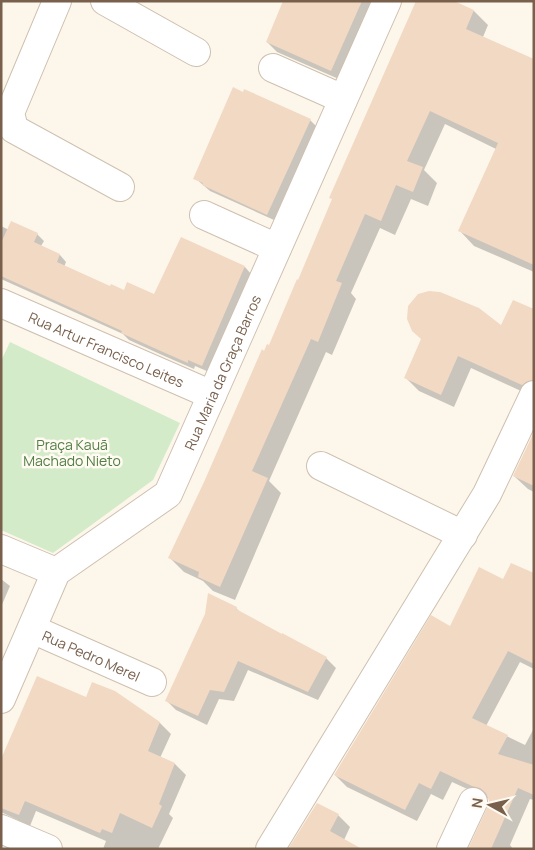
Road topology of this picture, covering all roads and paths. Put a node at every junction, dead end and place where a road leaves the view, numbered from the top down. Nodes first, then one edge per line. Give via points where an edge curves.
1 (57, 1) edge
2 (105, 1) edge
3 (387, 1) edge
4 (196, 52) dead end
5 (273, 68) dead end
6 (343, 99) junction
7 (120, 187) dead end
8 (204, 214) dead end
9 (277, 248) junction
10 (1, 303) edge
11 (212, 395) junction
12 (534, 395) edge
13 (321, 466) dead end
14 (463, 535) junction
15 (1, 549) edge
16 (56, 572) junction
17 (32, 629) junction
18 (152, 682) dead end
19 (1, 699) edge
20 (473, 802) dead end
21 (1, 828) edge
22 (48, 849) edge
23 (270, 849) edge
24 (451, 849) edge

1 - 7 street via 10,113 14,129
2 - 4 street
3 - 6 street, Rua Maria da Graça Barros
5 - 6 street
6 - 9 street, Rua Maria da Graça Barros
8 - 9 street
9 - 11 street, Rua Maria da Graça Barros
10 - 11 street, Rua Artur Francisco Leites
11 - 16 street, Rua Maria da Graça Barros via 168,494
12 - 14 street via 487,494
13 - 14 street
14 - 23 street
15 - 16 street
16 - 17 street
17 - 18 street, Rua Pedro Merel
17 - 19 street
20 - 24 street
21 - 22 street

